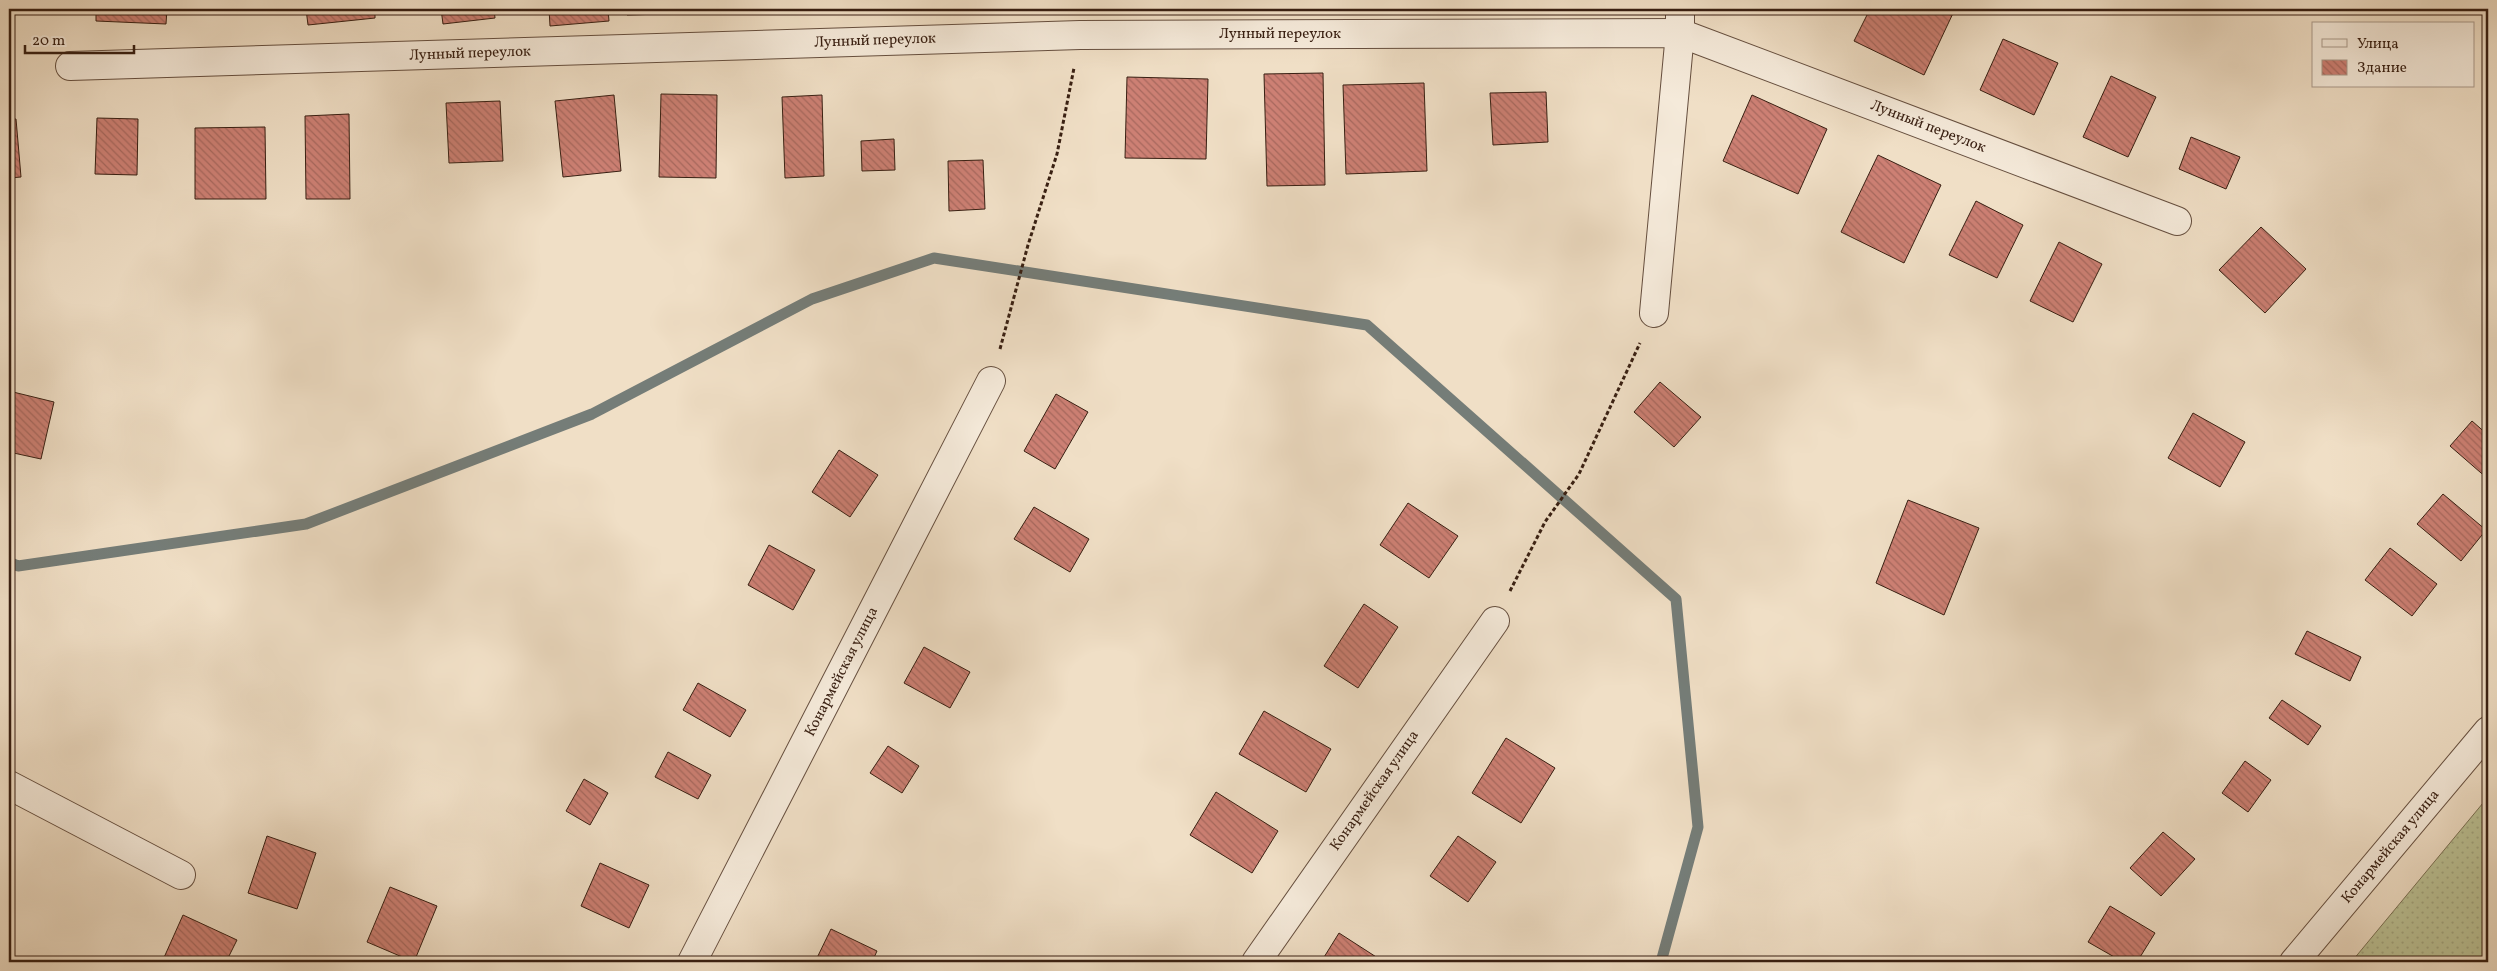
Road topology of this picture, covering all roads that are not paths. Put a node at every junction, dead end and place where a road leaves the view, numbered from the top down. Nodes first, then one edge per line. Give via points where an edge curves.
1 (1680, 21) edge
2 (70, 66) dead end
3 (2176, 221) dead end
4 (1654, 313) road end
5 (991, 381) road end
6 (1495, 621) road end
7 (2488, 731) edge
8 (9, 785) edge
9 (181, 875) dead end
10 (2296, 961) edge
11 (692, 962) edge
12 (1256, 962) edge

1 - 2 street, Лунный переулок via 1080,35
1 - 3 street, Лунный переулок
1 - 4 street
5 - 11 street, Конармейская улица
6 - 12 street, Конармейская улица
7 - 10 street, Конармейская улица
8 - 9 street

